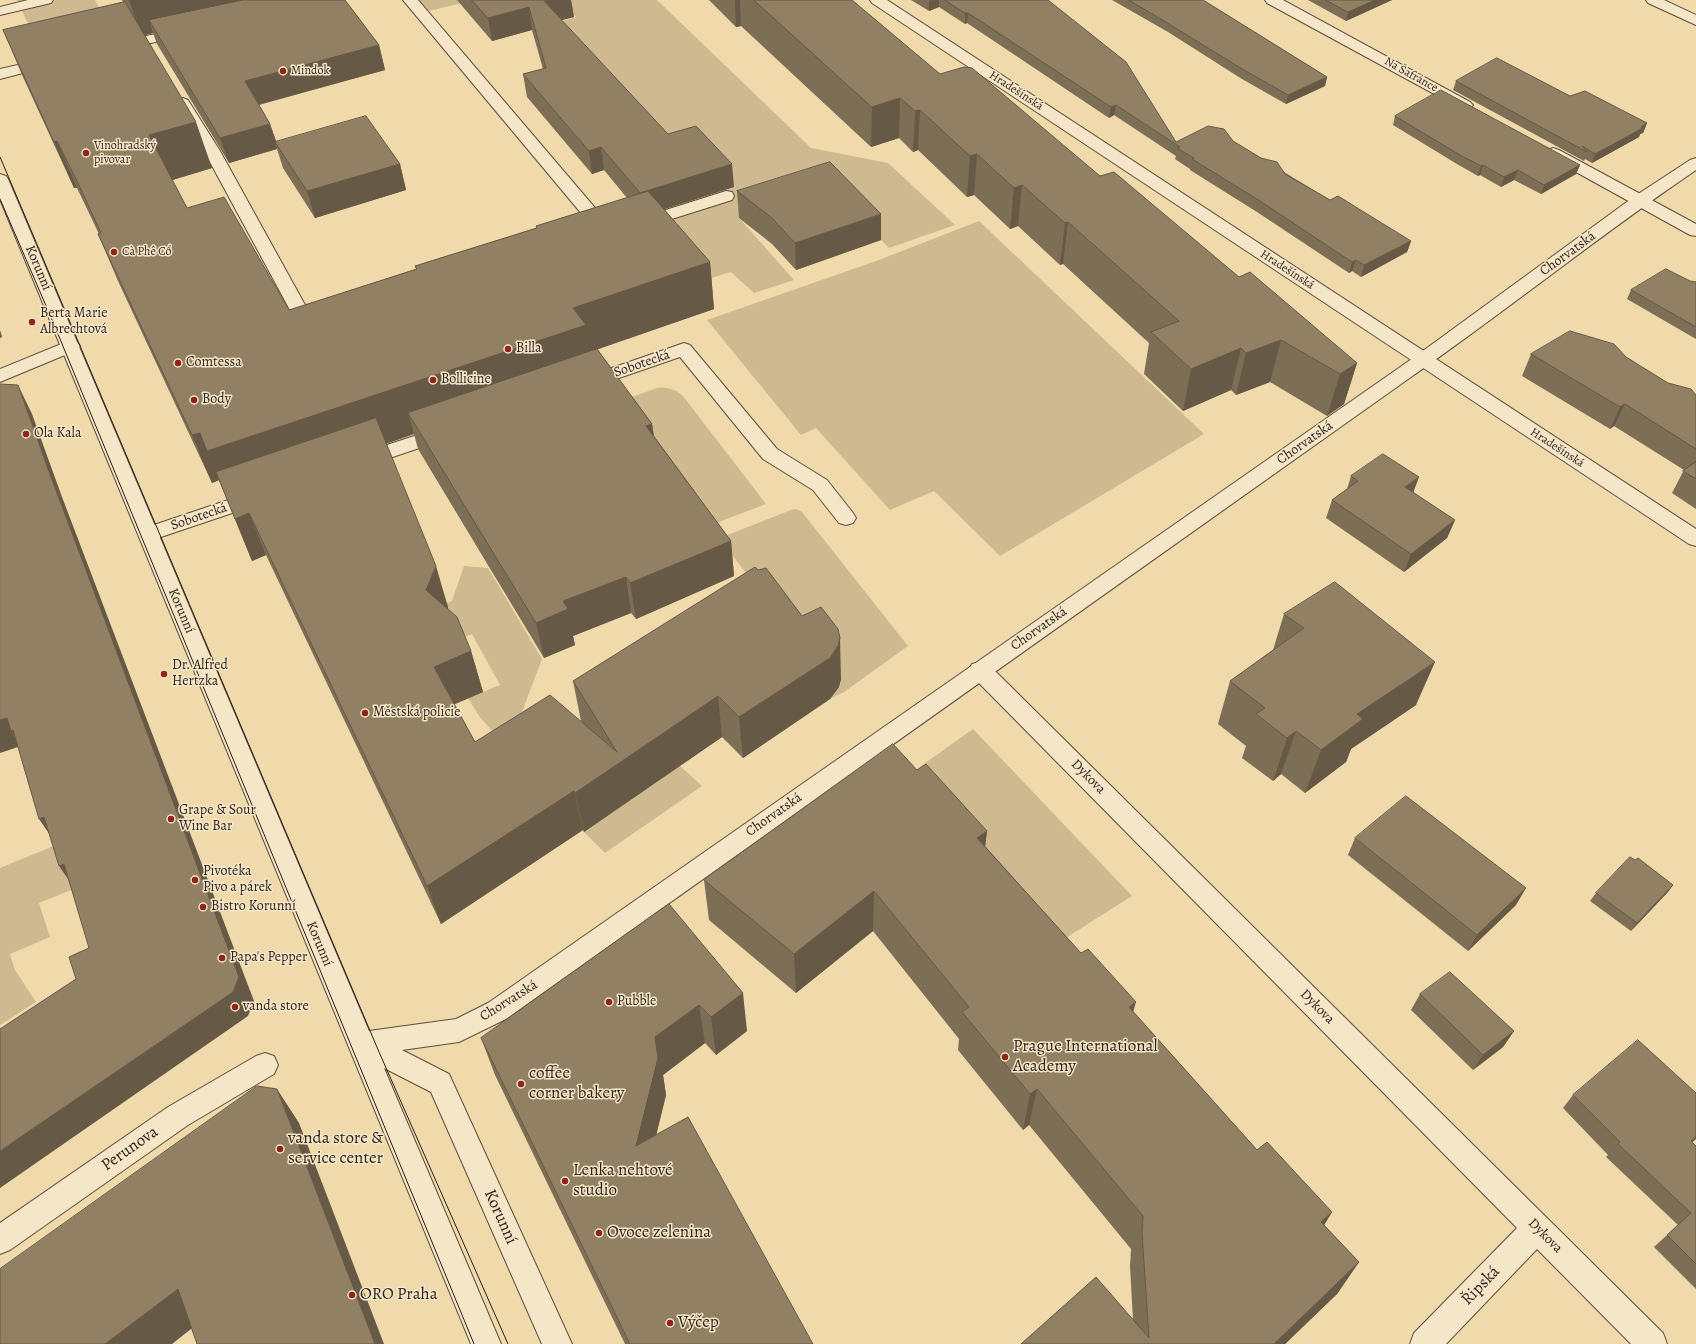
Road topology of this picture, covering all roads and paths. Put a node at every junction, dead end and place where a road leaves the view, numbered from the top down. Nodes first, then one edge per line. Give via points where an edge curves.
1 (46, 0) edge
2 (410, 0) edge
3 (878, 0) edge
4 (1272, 0) edge
5 (1653, 0) edge
6 (0, 11) edge
7 (1696, 20) edge
8 (200, 29) edge
9 (108, 49) edge
10 (62, 59) edge
11 (0, 74) edge
12 (177, 92) edge
13 (1475, 110) edge
14 (1542, 147) edge
15 (1696, 163) edge
16 (0, 179) edge
17 (726, 196) dead end
18 (1641, 200) junction
19 (1696, 231) edge
20 (306, 322) edge
21 (71, 346) junction
22 (1423, 360) junction
23 (0, 376) edge
24 (572, 388) edge
25 (459, 427) edge
26 (346, 466) edge
27 (271, 492) edge
28 (846, 518) dead end
29 (149, 534) junction
30 (1696, 539) edge
31 (980, 670) junction
32 (361, 1044) junction
33 (265, 1065) dead end
34 (1537, 1228) junction
35 (0, 1240) edge
36 (486, 1344) edge
37 (557, 1344) edge
38 (1425, 1344) edge
39 (1652, 1344) edge

1 - 6 street
2 - 17 street via 608,235
3 - 22 street, Hradešínská
4 - 13 street, Na Šafránce
5 - 7 street
8 - 9 street via 150,47
10 - 11 street
12 - 20 street
14 - 18 street
15 - 18 street, Chorvatská
16 - 21 street, Korunní
18 - 19 street
18 - 22 street, Chorvatská
21 - 23 street
21 - 29 street, Korunní
22 - 30 street, Hradešínská
22 - 31 street, Chorvatská
24 - 28 street, Sobotecká via 684,349 770,454 820,485
25 - 26 street
27 - 29 street, Sobotecká
29 - 32 street, Korunní
31 - 32 street, Chorvatská via 497,1011 459,1030
31 - 34 street, Dykova
32 - 36 street, Korunní
32 - 37 street, Korunní via 440,1083
33 - 35 street, Perunova via 178,1116
34 - 38 street, Řipská
34 - 39 street, Dykova

